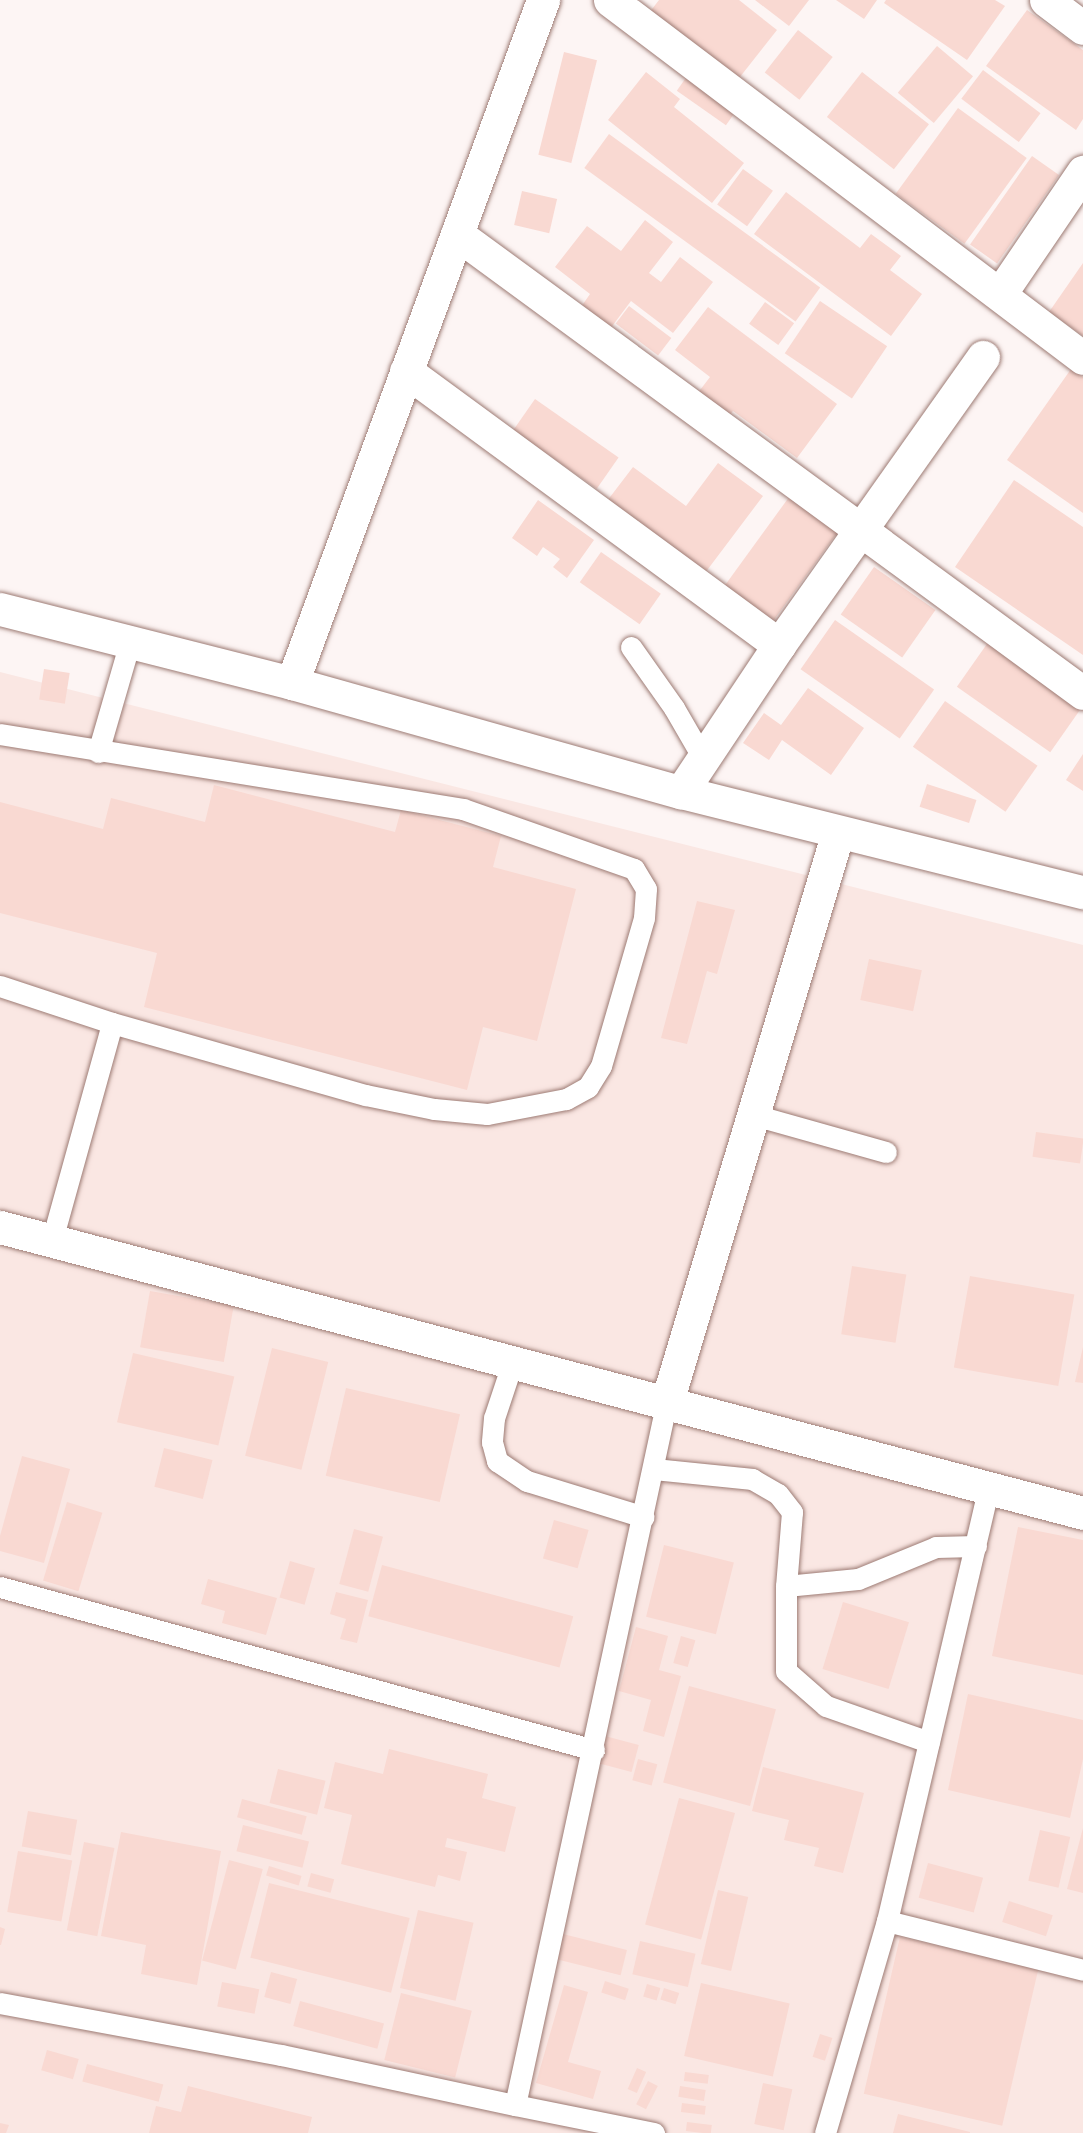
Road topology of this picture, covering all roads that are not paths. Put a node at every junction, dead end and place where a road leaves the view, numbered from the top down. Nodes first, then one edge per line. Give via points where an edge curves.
1 (543, 0) edge
2 (610, 0) edge
3 (1046, 0) edge
4 (1083, 28) edge
5 (1083, 172) edge
6 (457, 234) junction
7 (1000, 294) junction
8 (983, 357) dead end
9 (1083, 358) edge
10 (406, 371) junction
11 (861, 528) junction
12 (0, 609) edge
13 (130, 642) junction
14 (779, 645) junction
15 (631, 647) dead end
16 (292, 683) junction
17 (1083, 693) edge
18 (0, 734) edge
19 (98, 752) junction
20 (703, 758) junction
21 (681, 792) junction
22 (838, 832) junction
23 (1083, 892) edge
24 (0, 986) edge
25 (112, 1023) junction
26 (754, 1115) junction
27 (886, 1152) dead end
28 (0, 1227) edge
29 (52, 1240) junction
30 (512, 1364) junction
31 (666, 1405) junction
32 (654, 1469) junction
33 (988, 1489) junction
34 (1083, 1513) edge
35 (644, 1517) junction
36 (976, 1546) junction
37 (786, 1586) junction
38 (0, 1587) edge
39 (929, 1743) junction
40 (594, 1750) junction
41 (887, 1921) junction
42 (1083, 1971) edge
43 (0, 2003) edge
44 (515, 2105) junction
45 (654, 2133) edge
46 (825, 2133) edge

1 - 6 street
2 - 7 street
3 - 4 street
5 - 7 street
6 - 10 street
6 - 11 street
7 - 9 street
8 - 11 street
10 - 14 street
10 - 16 street
11 - 14 street
11 - 17 street
12 - 13 street
13 - 16 street
13 - 19 lane
14 - 20 street
15 - 20 lane
16 - 21 street
18 - 19 lane
19 - 25 lane via 463,809 634,869 646,889 644,918 601,1066 588,1087 566,1099 487,1114 434,1109 365,1095
20 - 21 street
21 - 22 street
22 - 23 street
22 - 26 street
24 - 25 lane
25 - 29 lane
26 - 27 lane
26 - 31 street
28 - 29 street
29 - 30 street
30 - 31 street
30 - 35 lane via 494,1418 492,1442 497,1461 527,1480
31 - 32 lane
31 - 33 street
32 - 35 lane
32 - 37 lane via 752,1479 778,1494 792,1512
33 - 34 street
33 - 36 lane
35 - 40 lane
36 - 37 lane via 936,1547 858,1579
36 - 39 lane
37 - 39 lane via 786,1671 826,1706
38 - 40 lane
39 - 41 lane
40 - 44 lane
41 - 42 lane
41 - 46 lane
43 - 44 lane via 281,2055
44 - 45 lane

